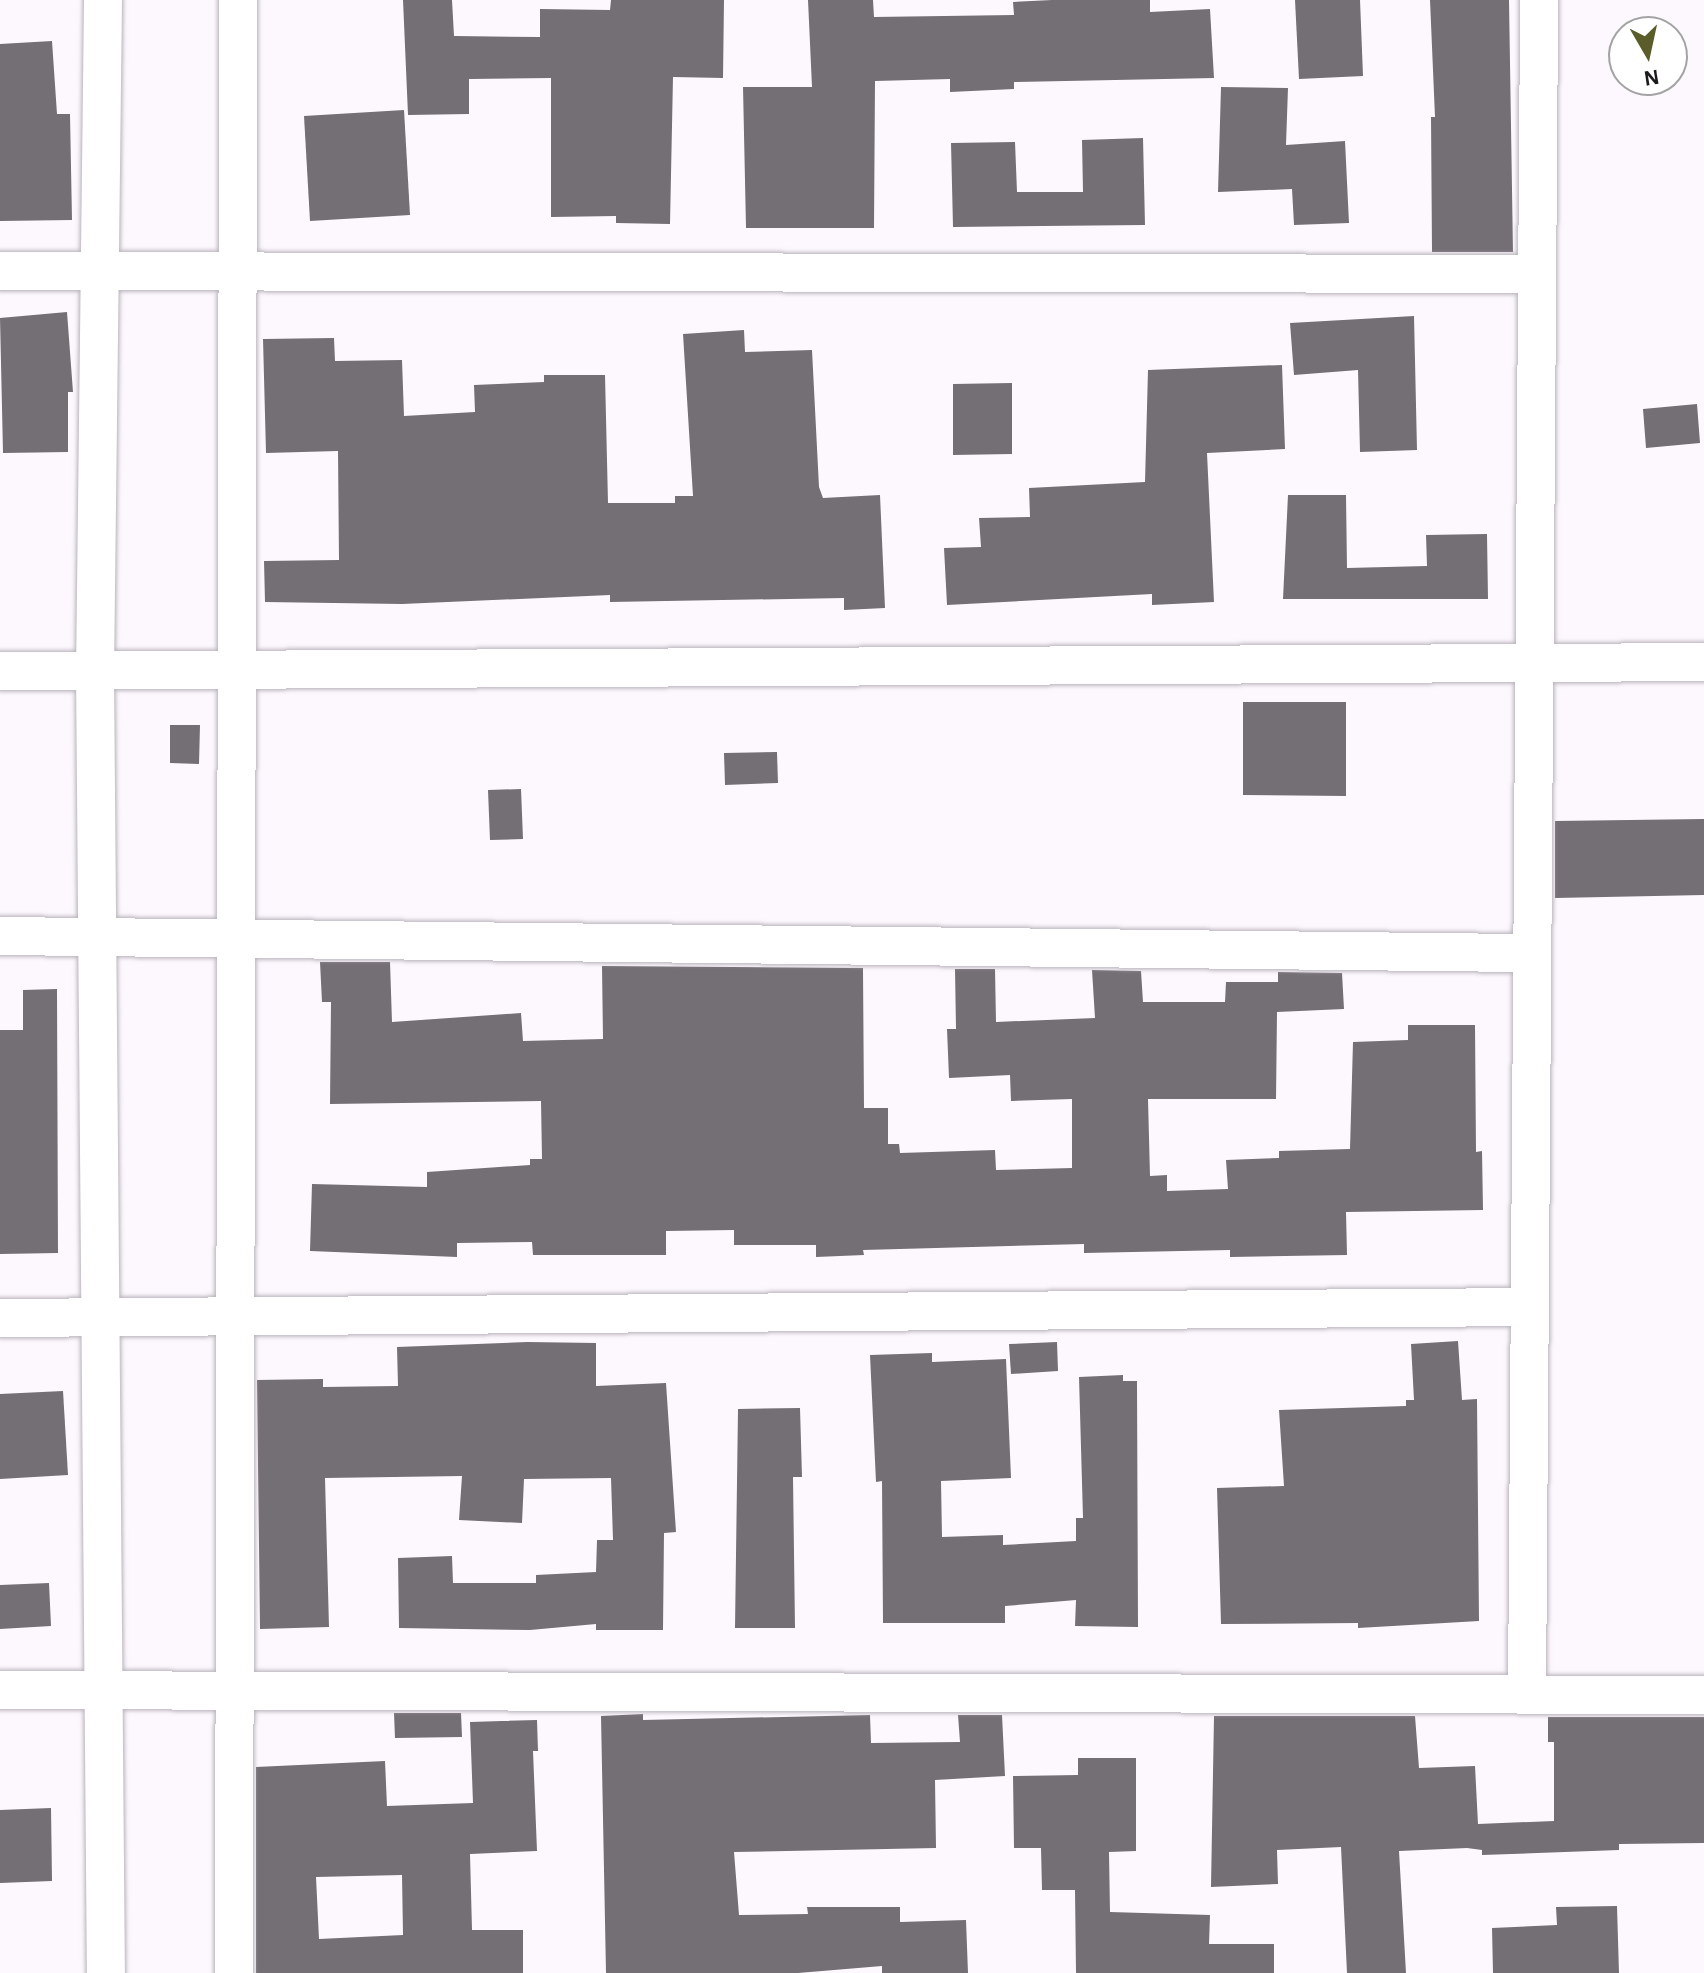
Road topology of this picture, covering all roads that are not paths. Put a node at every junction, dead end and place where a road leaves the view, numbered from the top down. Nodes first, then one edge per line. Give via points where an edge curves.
1 (103, 0) edge
2 (238, 0) edge
3 (1539, 0) edge
4 (0, 271) edge
5 (100, 271) junction
6 (238, 274) junction
7 (1533, 274) junction
8 (1704, 662) edge
9 (1535, 665) junction
10 (0, 671) edge
11 (95, 672) junction
12 (236, 672) junction
13 (100, 935) junction
14 (0, 936) edge
15 (238, 936) junction
16 (1531, 953) junction
17 (1530, 1307) junction
18 (0, 1318) edge
19 (101, 1318) junction
20 (235, 1318) junction
21 (0, 1690) edge
22 (106, 1690) junction
23 (235, 1690) junction
24 (1527, 1695) junction
25 (1704, 1695) edge
26 (106, 1973) edge
27 (234, 1973) edge

1 - 5 street
2 - 6 street
3 - 7 street
4 - 5 street
5 - 6 street
5 - 11 street
6 - 7 street
6 - 12 street
7 - 9 street
8 - 9 street
9 - 12 street
9 - 16 street
10 - 11 street
11 - 12 street
11 - 13 street
12 - 15 street
13 - 14 street
13 - 15 street
13 - 19 street
15 - 16 street
15 - 20 street
16 - 17 street
17 - 20 street
17 - 24 street
18 - 19 street
19 - 20 street
19 - 22 street
20 - 23 street
21 - 22 street
22 - 23 street
22 - 26 street
23 - 24 street
23 - 27 street
24 - 25 street

